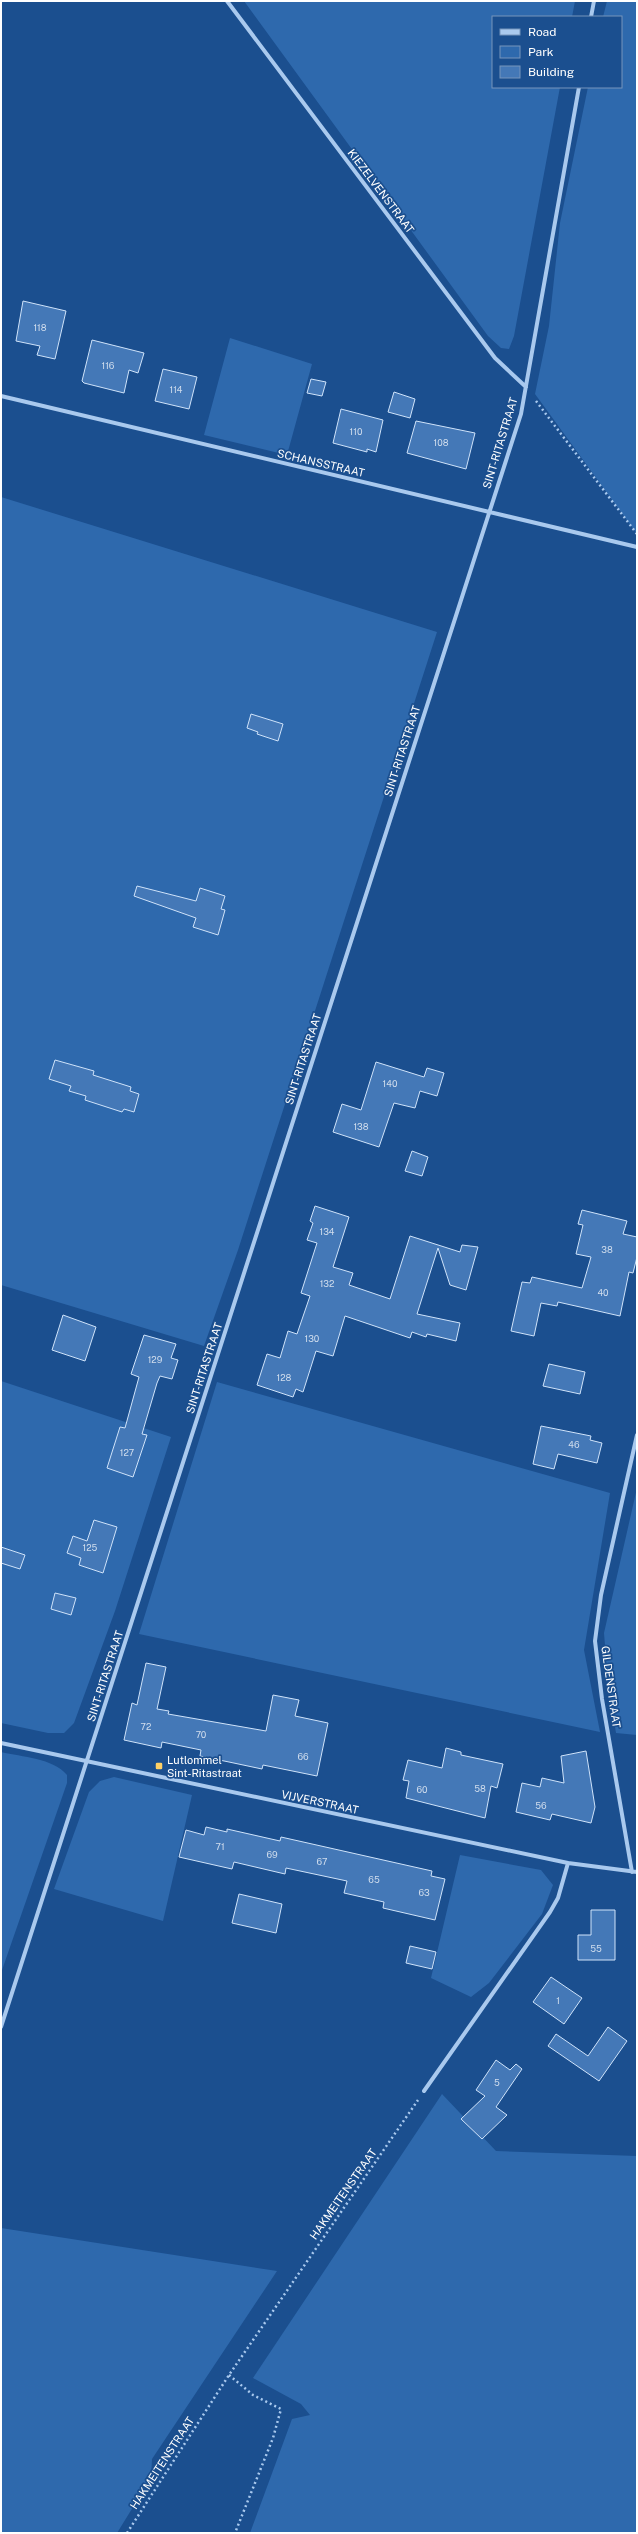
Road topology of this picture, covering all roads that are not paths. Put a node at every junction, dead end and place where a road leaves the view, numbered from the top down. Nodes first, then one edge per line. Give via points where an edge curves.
1 (227, 1) edge
2 (594, 1) edge
3 (591, 16) edge
4 (579, 88) edge
5 (526, 387) junction
6 (1, 396) edge
7 (488, 512) junction
8 (637, 547) edge
9 (637, 1435) edge
10 (1, 1743) edge
11 (87, 1762) junction
12 (568, 1863) junction
13 (635, 1872) edge
14 (1, 2027) edge
15 (424, 2091) road end

1 - 5 street, KIEZELVENSTRAAT via 495,358
2 - 3 street
4 - 5 street, SINT-RITASTRAAT
5 - 7 street, SINT-RITASTRAAT via 521,414
6 - 7 street, SCHANSSTRAAT
7 - 8 street, SCHANSSTRAAT
7 - 11 street, SINT-RITASTRAAT
9 - 13 street, GILDENSTRAAT via 601,1595 595,1641 598,1677
10 - 11 street, VIJVERSTRAAT
11 - 12 street, VIJVERSTRAAT
11 - 14 street, SINT-RITASTRAAT
12 - 13 street, VIJVERSTRAAT
12 - 15 street via 558,1898 550,1912

